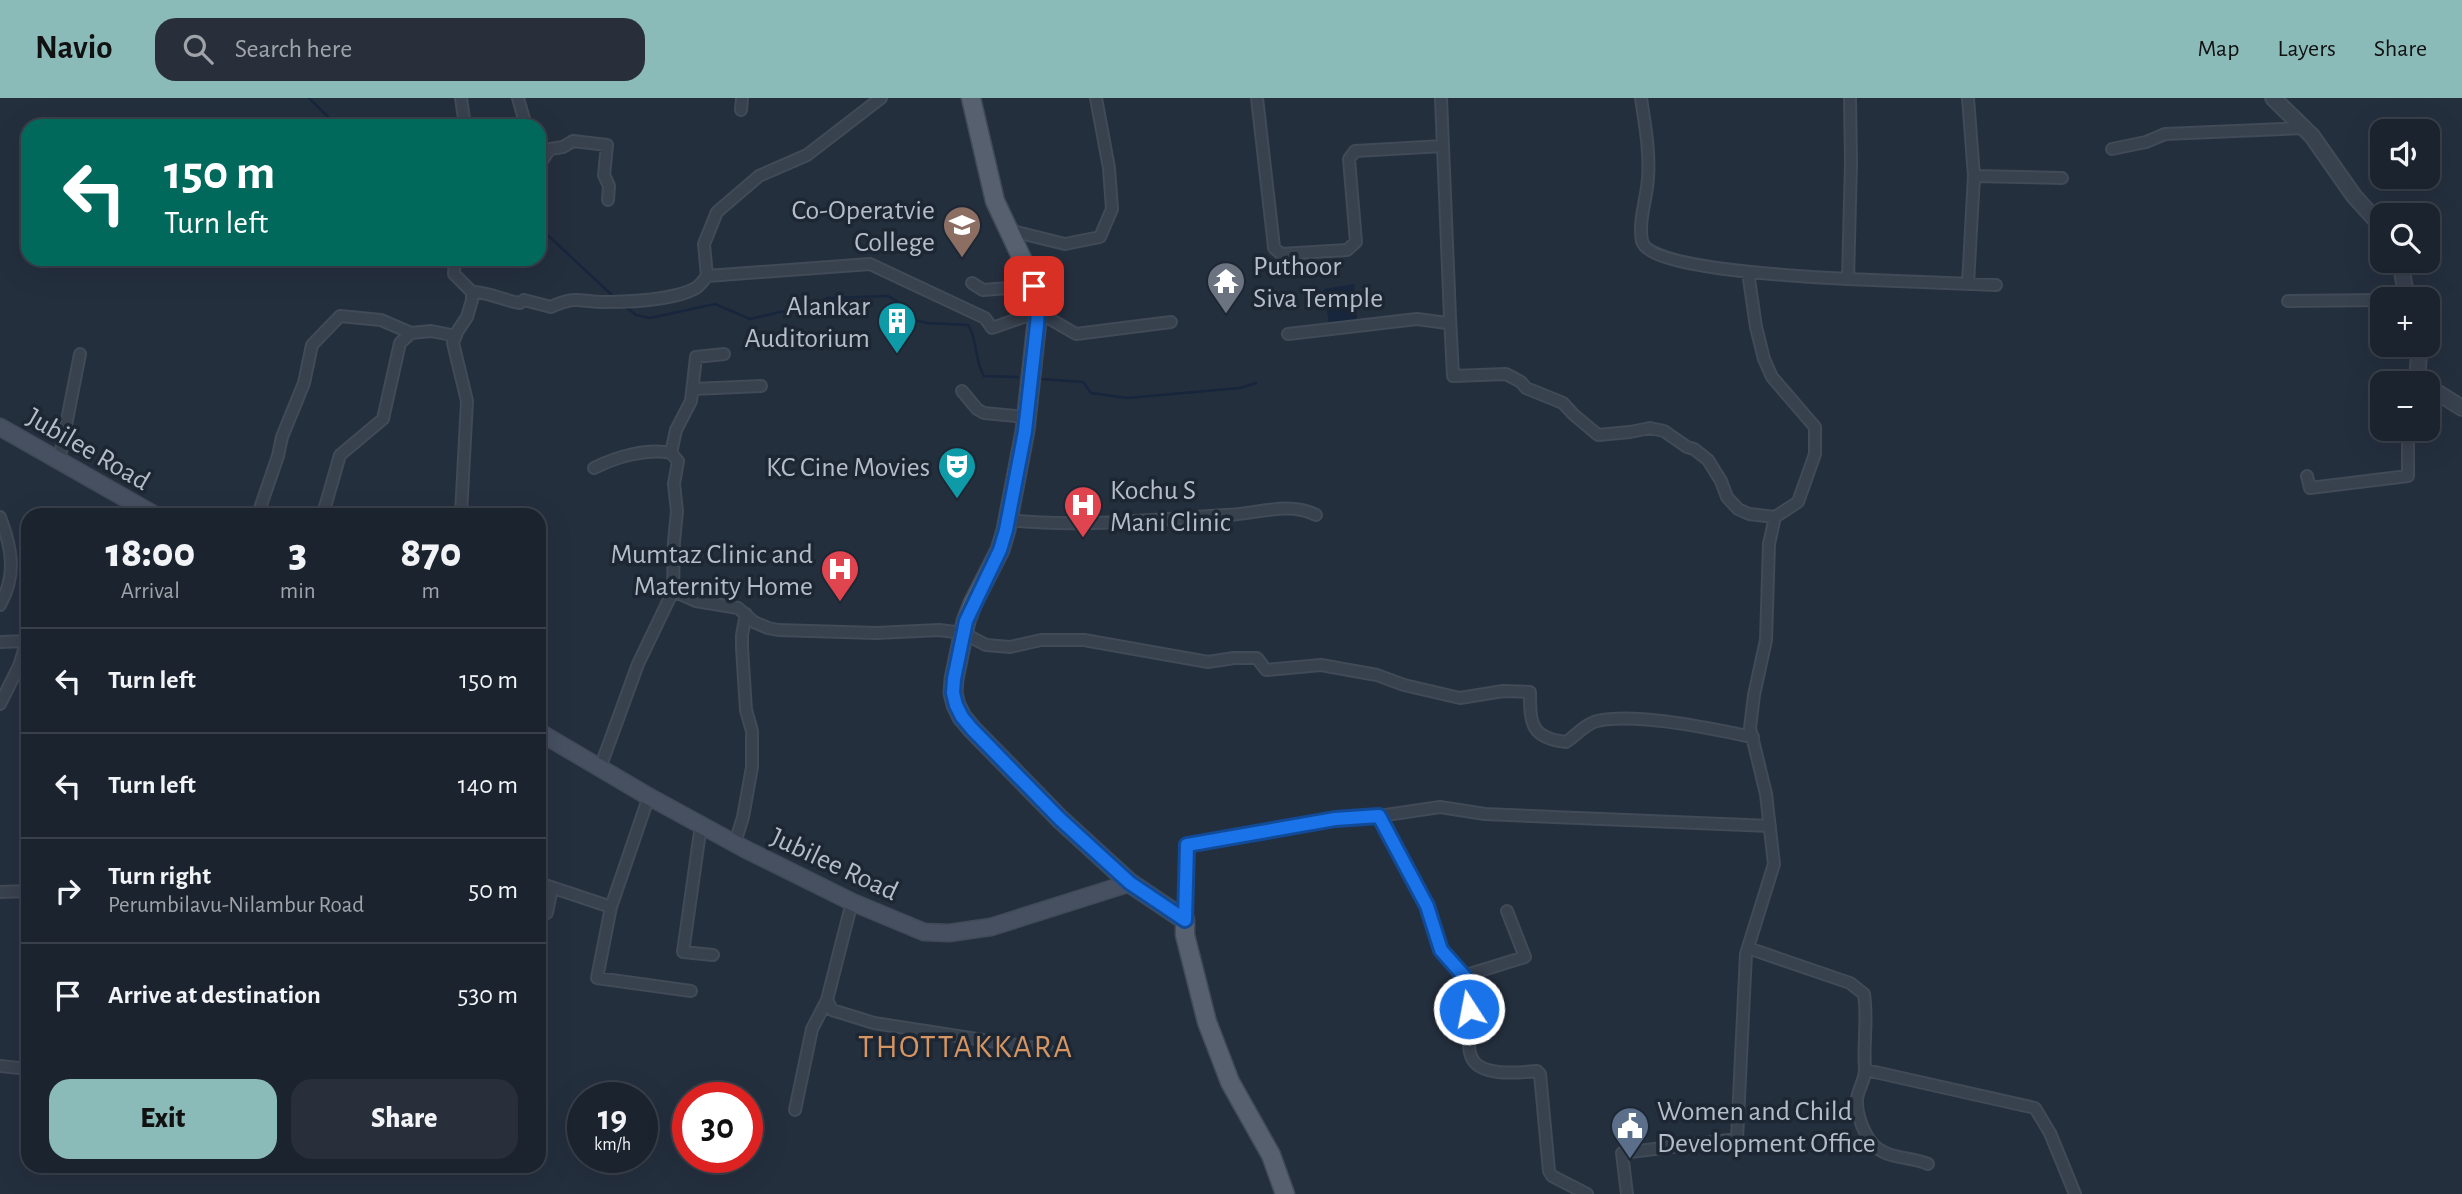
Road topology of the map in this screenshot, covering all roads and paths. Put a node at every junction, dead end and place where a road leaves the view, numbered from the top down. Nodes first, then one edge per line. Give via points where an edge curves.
1 (461, 98) edge
2 (518, 98) edge
3 (881, 98) edge
4 (971, 98) edge
5 (1096, 98) edge
6 (1257, 98) edge
7 (1441, 98) edge
8 (1642, 98) edge
9 (1850, 98) edge
10 (1968, 98) edge
11 (2273, 98) edge
12 (464, 119) edge
13 (524, 119) edge
14 (2304, 128) junction
15 (546, 146) edge
16 (1443, 146) junction
17 (550, 149) junction
18 (2112, 149) dead end
19 (546, 155) edge
20 (1974, 176) junction
21 (2062, 177) dead end
22 (608, 201) dead end
23 (2370, 214) edge
24 (1008, 230) junction
25 (455, 266) edge
26 (1748, 272) junction
27 (707, 276) junction
28 (1848, 279) junction
29 (972, 283) dead end
30 (1968, 285) junction
31 (1996, 285) dead end
32 (1034, 286) junction
33 (472, 292) junction
34 (2370, 300) edge
35 (2288, 301) dead end
36 (1038, 312) junction
37 (1450, 317) junction
38 (1171, 322) dead end
39 (411, 333) junction
40 (1288, 334) dead end
41 (456, 336) junction
42 (80, 354) dead end
43 (724, 354) dead end
44 (761, 386) dead end
45 (693, 388) junction
46 (962, 391) dead end
47 (2440, 395) edge
48 (2462, 408) edge
49 (1026, 417) junction
50 (0, 427) edge
51 (2408, 441) edge
52 (671, 453) junction
53 (59, 461) junction
54 (594, 468) dead end
55 (2307, 476) dead end
56 (141, 508) edge
57 (260, 508) edge
58 (325, 508) edge
59 (461, 508) edge
60 (1316, 515) dead end
61 (0, 517) edge
62 (1775, 517) junction
63 (1008, 520) junction
64 (6, 555) edge
65 (673, 591) junction
66 (0, 605) edge
67 (746, 614) junction
68 (963, 633) junction
69 (21, 641) edge
70 (0, 642) edge
71 (21, 660) edge
72 (0, 704) edge
73 (546, 736) edge
74 (1752, 737) junction
75 (600, 768) junction
76 (649, 796) junction
77 (1379, 816) junction
78 (701, 825) junction
79 (1770, 826) junction
80 (735, 843) junction
81 (1130, 883) junction
82 (546, 886) edge
83 (552, 888) junction
84 (21, 891) edge
85 (0, 892) edge
86 (852, 902) junction
87 (611, 907) junction
88 (1507, 911) dead end
89 (547, 913) dead end
90 (1185, 920) junction
91 (1748, 948) junction
92 (713, 955) dead end
93 (1464, 976) junction
94 (691, 991) dead end
95 (827, 1000) junction
96 (1048, 1050) dead end
97 (0, 1066) edge
98 (21, 1068) edge
99 (1866, 1070) junction
100 (795, 1110) dead end
101 (1928, 1164) dead end
102 (1285, 1194) edge
103 (1587, 1194) edge
104 (1627, 1194) edge
105 (2075, 1194) edge

1 - 12 street
2 - 13 street
3 - 27 street via 807,155 759,176 717,212 704,244
4 - 24 main road via 990,185
5 - 24 street via 1112,209 1100,237 1065,244
6 - 16 street via 1273,238 1281,254 1353,247 1349,159 1355,151
7 - 16 street
8 - 26 street via 1648,152 1644,246 1662,258
9 - 28 street
10 - 20 street
11 - 14 street
14 - 18 street via 2165,134
14 - 23 street
15 - 17 street
16 - 37 street
17 - 19 street
17 - 22 street via 573,141 607,145 604,175
20 - 21 street
20 - 30 street
24 - 32 main road
25 - 33 street via 454,274
26 - 28 street
26 - 62 street via 1764,359 1772,377 1815,427 1815,454 1798,502
27 - 33 street via 697,288 670,296 603,302 569,299 551,307
27 - 36 street via 870,264 985,318 992,328
28 - 30 street
29 - 32 street via 983,290
30 - 31 street
32 - 36 main road
33 - 41 street via 467,317
34 - 35 street
36 - 38 street via 1076,334
36 - 49 main road
37 - 40 street via 1447,323 1417,319
37 - 62 street via 1453,376 1506,374 1563,403 1598,435 1650,428 1664,431 1708,460 1738,509
39 - 41 street
39 - 57 street via 382,320 340,316 313,345
39 - 58 street via 400,343 383,419 340,454
41 - 59 street via 453,343 467,401
42 - 53 street
43 - 45 street via 696,357
44 - 45 street
45 - 52 street
46 - 49 street via 984,413
47 - 48 street
49 - 63 main road
50 - 53 main road, Jubilee Road
51 - 55 street via 2408,476 2310,488
52 - 54 street via 653,451
52 - 65 street via 678,461
53 - 56 main road, Jubilee Road
60 - 63 street via 1273,509 1123,521 1045,524
61 - 64 street via 10,545
62 - 74 street via 1769,544 1766,640 1752,706
63 - 68 main road via 1000,550
64 - 66 street via 12,570
65 - 67 street
65 - 75 street via 638,664
67 - 68 street via 768,628 793,632
67 - 80 street via 742,635 752,767
68 - 74 street via 986,645 1084,640 1208,662 1257,658 1266,670 1321,665 1460,698 1530,692 1530,713 1546,740 1566,742 1595,721 1637,720
68 - 81 main road via 953,693 962,717 1060,819
69 - 70 street
71 - 72 street
73 - 75 main road, Jubilee Road
74 - 79 street
75 - 76 main road, Jubilee Road
76 - 78 main road, Jubilee Road
76 - 87 street
77 - 79 street via 1440,807 1485,814
77 - 90 street via 1335,819 1187,845
77 - 93 street via 1427,906 1441,950
78 - 80 main road, Jubilee Road
78 - 92 street via 683,952
79 - 91 street via 1774,864
80 - 86 main road, Jubilee Road
81 - 86 main road, Jubilee Road via 990,927 949,933 924,932
81 - 90 main road
82 - 83 street
83 - 87 street
83 - 89 street
84 - 85 street
86 - 95 street
87 - 94 street via 597,978
88 - 93 street via 1525,957
90 - 102 main road via 1207,1022 1230,1082 1258,1129
91 - 99 street via 1850,983 1864,994
91 - 104 street via 1737,1139 1622,1153
93 - 103 street via 1470,992 1468,1055 1482,1069 1541,1074 1549,1171
95 - 96 street via 832,1010 874,1023
95 - 100 street via 812,1029
97 - 98 street
99 - 101 street via 1857,1100 1868,1138 1878,1149
99 - 105 street via 2035,1108

